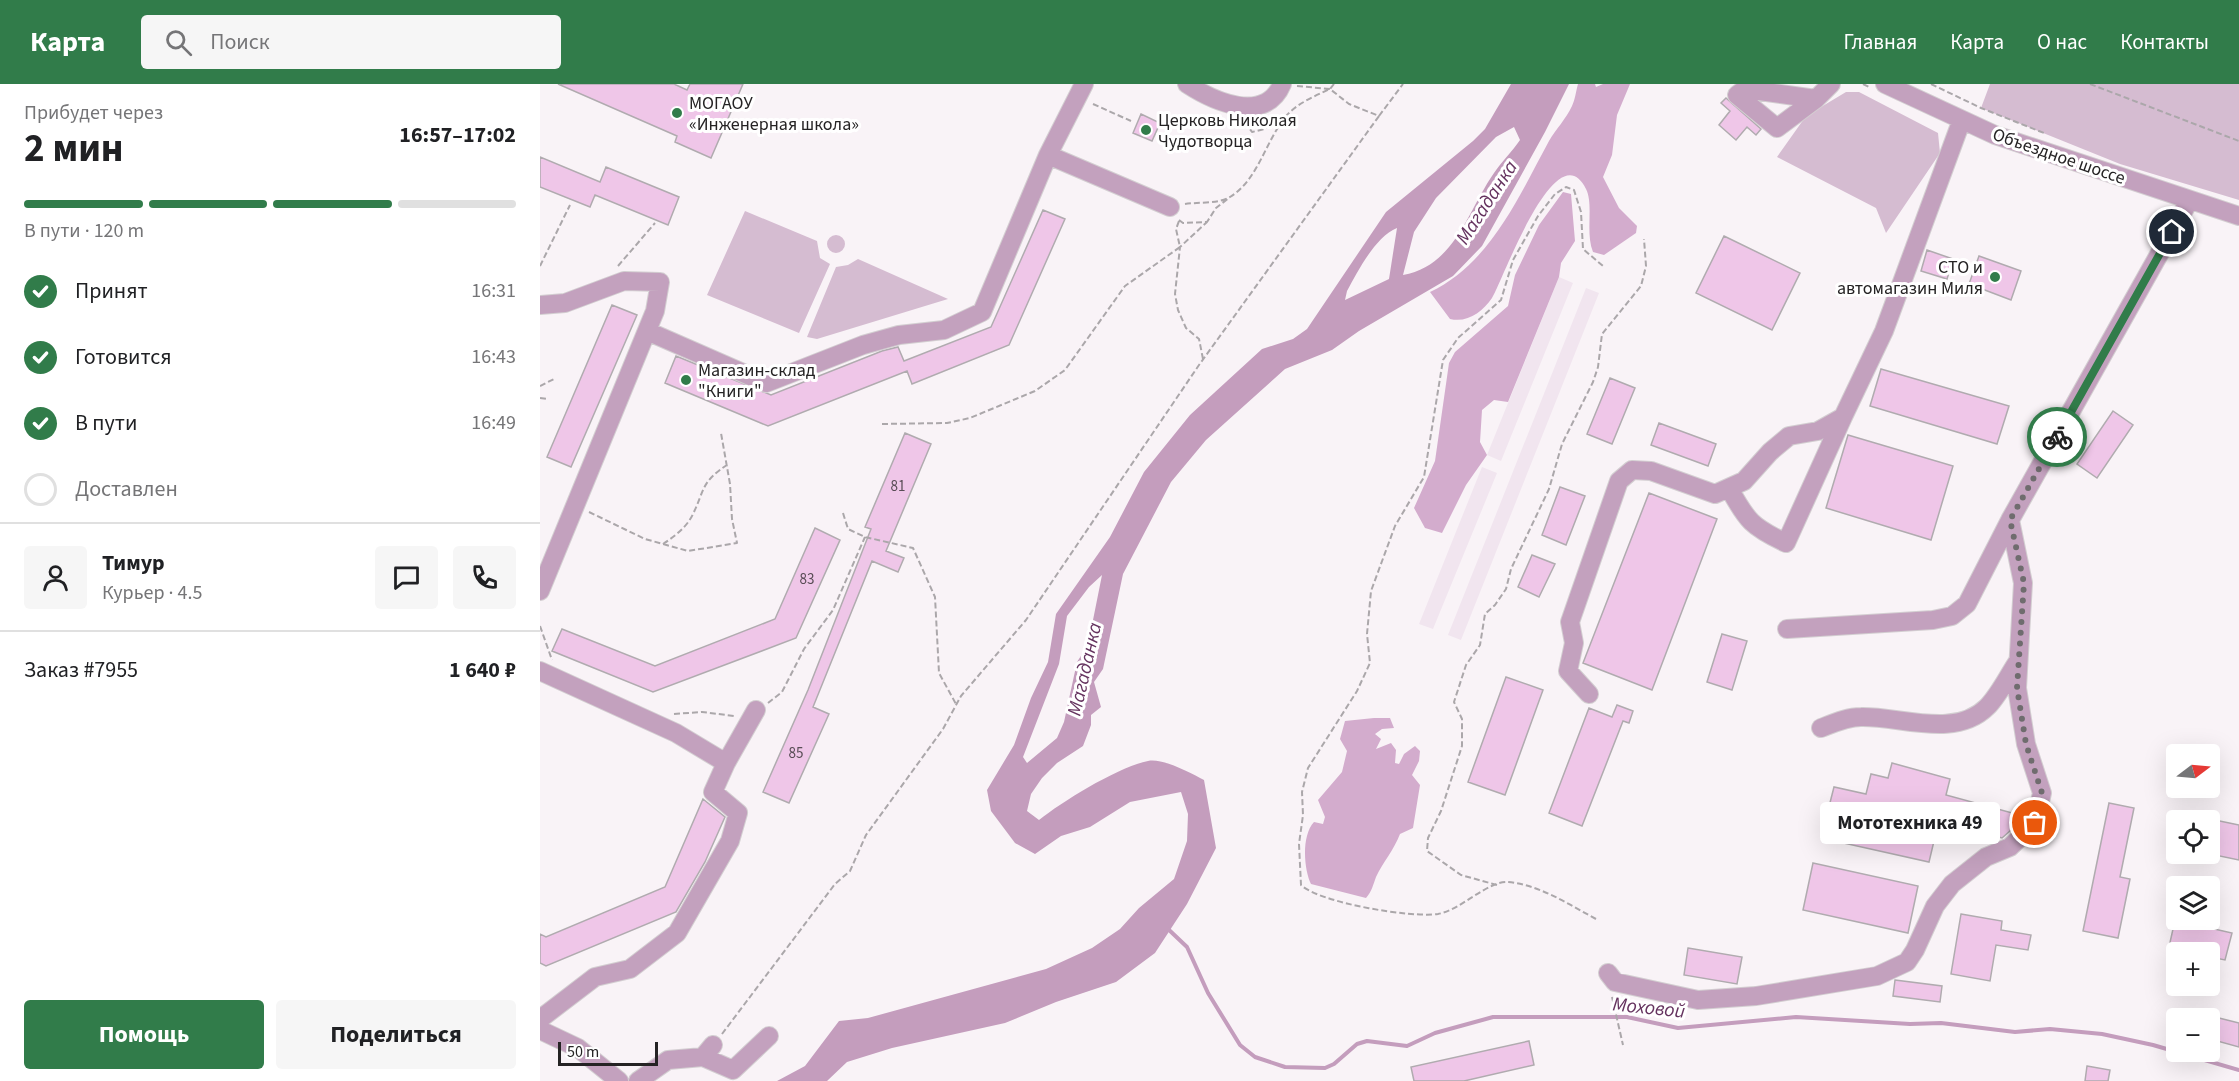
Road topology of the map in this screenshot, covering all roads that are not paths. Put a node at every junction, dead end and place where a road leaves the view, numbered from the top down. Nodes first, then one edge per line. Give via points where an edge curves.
1 (1187, 84) edge
2 (1831, 84) edge
3 (1885, 84) edge
4 (1281, 86) edge
5 (1081, 90) edge
6 (1816, 99) dead end
7 (1962, 122) junction
8 (1048, 155) junction
9 (2189, 201) junction
10 (1176, 211) road end
11 (2239, 216) edge
12 (540, 305) edge
13 (647, 331) junction
14 (1843, 417) junction
15 (1729, 488) junction
16 (2010, 520) junction
17 (540, 591) edge
18 (1787, 629) dead end
19 (2019, 660) junction
20 (540, 671) edge
21 (1589, 694) dead end
22 (756, 710) road end
23 (1821, 728) dead end
24 (726, 763) junction
25 (1608, 973) road end
26 (540, 1019) edge
27 (540, 1030) edge
28 (769, 1036) dead end
29 (619, 1081) edge
30 (638, 1081) edge

1 - 4 street via 1246,109 1266,102
2 - 6 street
3 - 7 street, Объездное шоссе
5 - 8 street
7 - 9 street, Объездное шоссе
7 - 14 street via 1884,331
8 - 10 street
8 - 13 street via 982,312 944,330 863,345 766,383
9 - 11 street, Объездное шоссе
9 - 16 street
12 - 13 street via 565,303 624,281 660,282
13 - 17 street
14 - 15 street via 1818,431 1789,436 1744,482
14 - 15 street via 1786,543 1760,531 1746,519
15 - 21 street via 1715,495 1651,471 1632,470 1619,482 1570,622 1574,643 1568,671
16 - 18 street via 1967,604 1952,616
16 - 19 street via 2024,583
19 - 23 street via 1987,708 1967,720 1938,724 1862,717
19 - 25 street via 2017,688 2026,744 2042,793 2035,823 2010,846 1986,856 1952,884 1935,906 1907,962 1877,976 1756,996 1698,1000 1615,982
20 - 24 street via 702,746
22 - 24 street
24 - 26 street via 713,792 738,813 730,841 677,933 630,969 595,977
27 - 29 street via 578,1048
28 - 30 street via 733,1070 708,1051 668,1060

